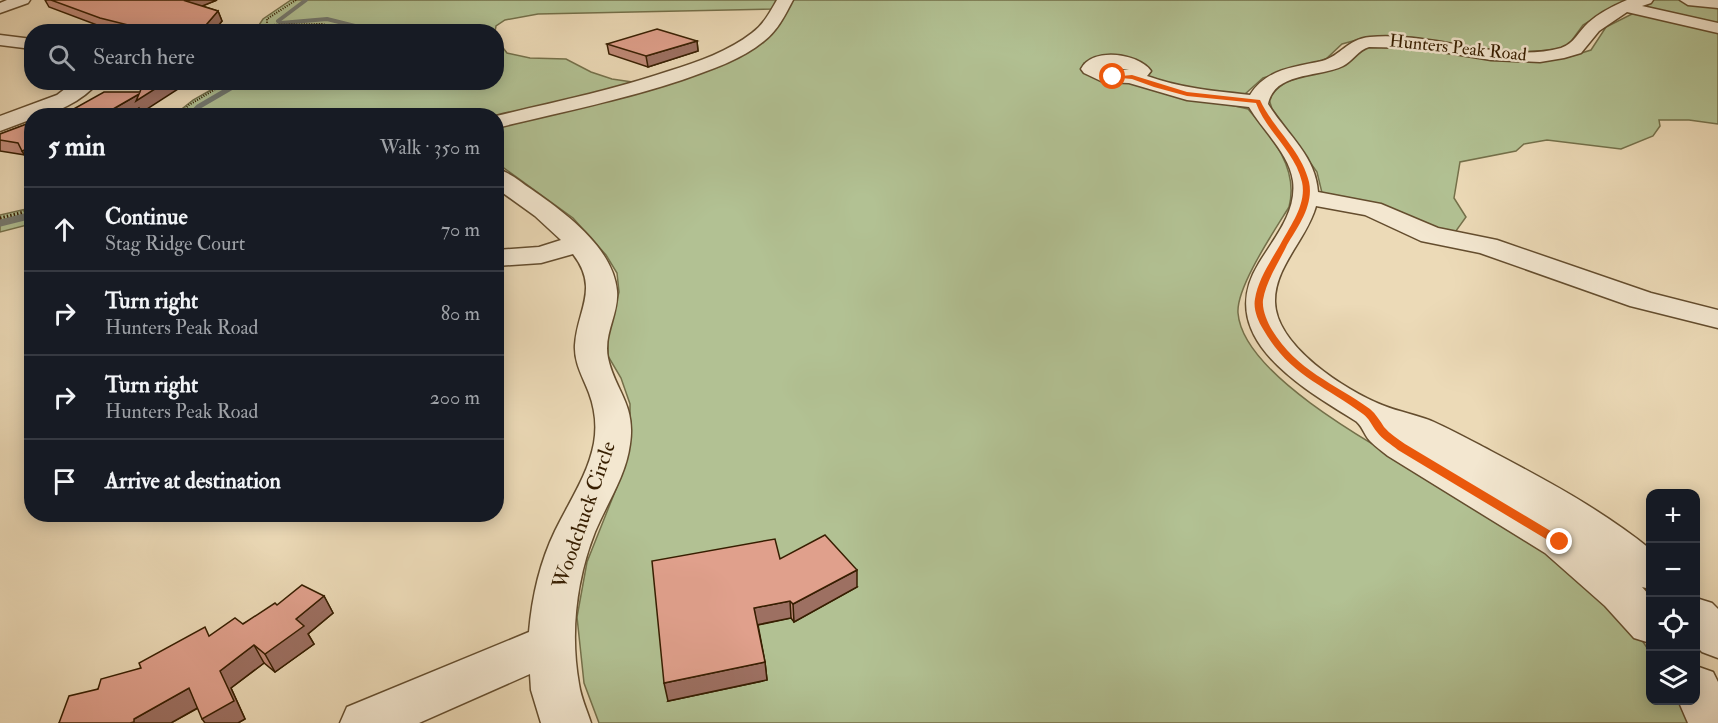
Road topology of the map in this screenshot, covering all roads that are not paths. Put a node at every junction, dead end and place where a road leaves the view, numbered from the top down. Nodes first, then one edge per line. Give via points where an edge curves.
1 (22, 0) edge
2 (785, 0) edge
3 (1645, 0) edge
4 (1688, 0) edge
5 (1718, 3) edge
6 (0, 8) edge
7 (1624, 9) junction
8 (1718, 28) edge
9 (0, 40) edge
10 (24, 43) edge
11 (1132, 77) dead end
12 (76, 90) edge
13 (1258, 102) junction
14 (40, 108) edge
15 (24, 114) edge
16 (504, 120) edge
17 (0, 124) edge
18 (504, 182) edge
19 (1306, 197) junction
20 (579, 244) junction
21 (504, 257) edge
22 (1718, 318) edge
23 (1646, 605) edge
24 (1700, 621) edge
25 (1718, 639) edge
26 (552, 643) junction
27 (1700, 697) edge
28 (365, 723) edge
29 (566, 723) edge
30 (1713, 723) edge

1 - 6 street
2 - 16 street via 772,23 758,37 701,67 644,86
3 - 7 street, Hunters Peak Road
4 - 5 street
7 - 8 street
7 - 13 street, Hunters Peak Road via 1595,25 1576,49 1551,55 1503,55 1391,40 1356,44 1334,63 1267,84
9 - 10 street
11 - 13 street via 1187,94
12 - 14 street
13 - 19 street via 1301,168
15 - 17 street
18 - 20 street, Woodchuck Circle via 550,216
19 - 22 street via 1372,209 1431,235 1487,246 1641,300
19 - 23 street via 1296,225 1261,288 1262,320 1276,343 1295,364 1369,413 1382,432 1401,447 1507,492 1560,542
20 - 21 street via 541,255
20 - 26 street, Woodchuck Circle via 595,266 602,287 590,348 592,363 608,397 612,445 562,568
24 - 25 street
26 - 28 street
26 - 29 street, Woodchuck Circle via 554,681
27 - 30 street

